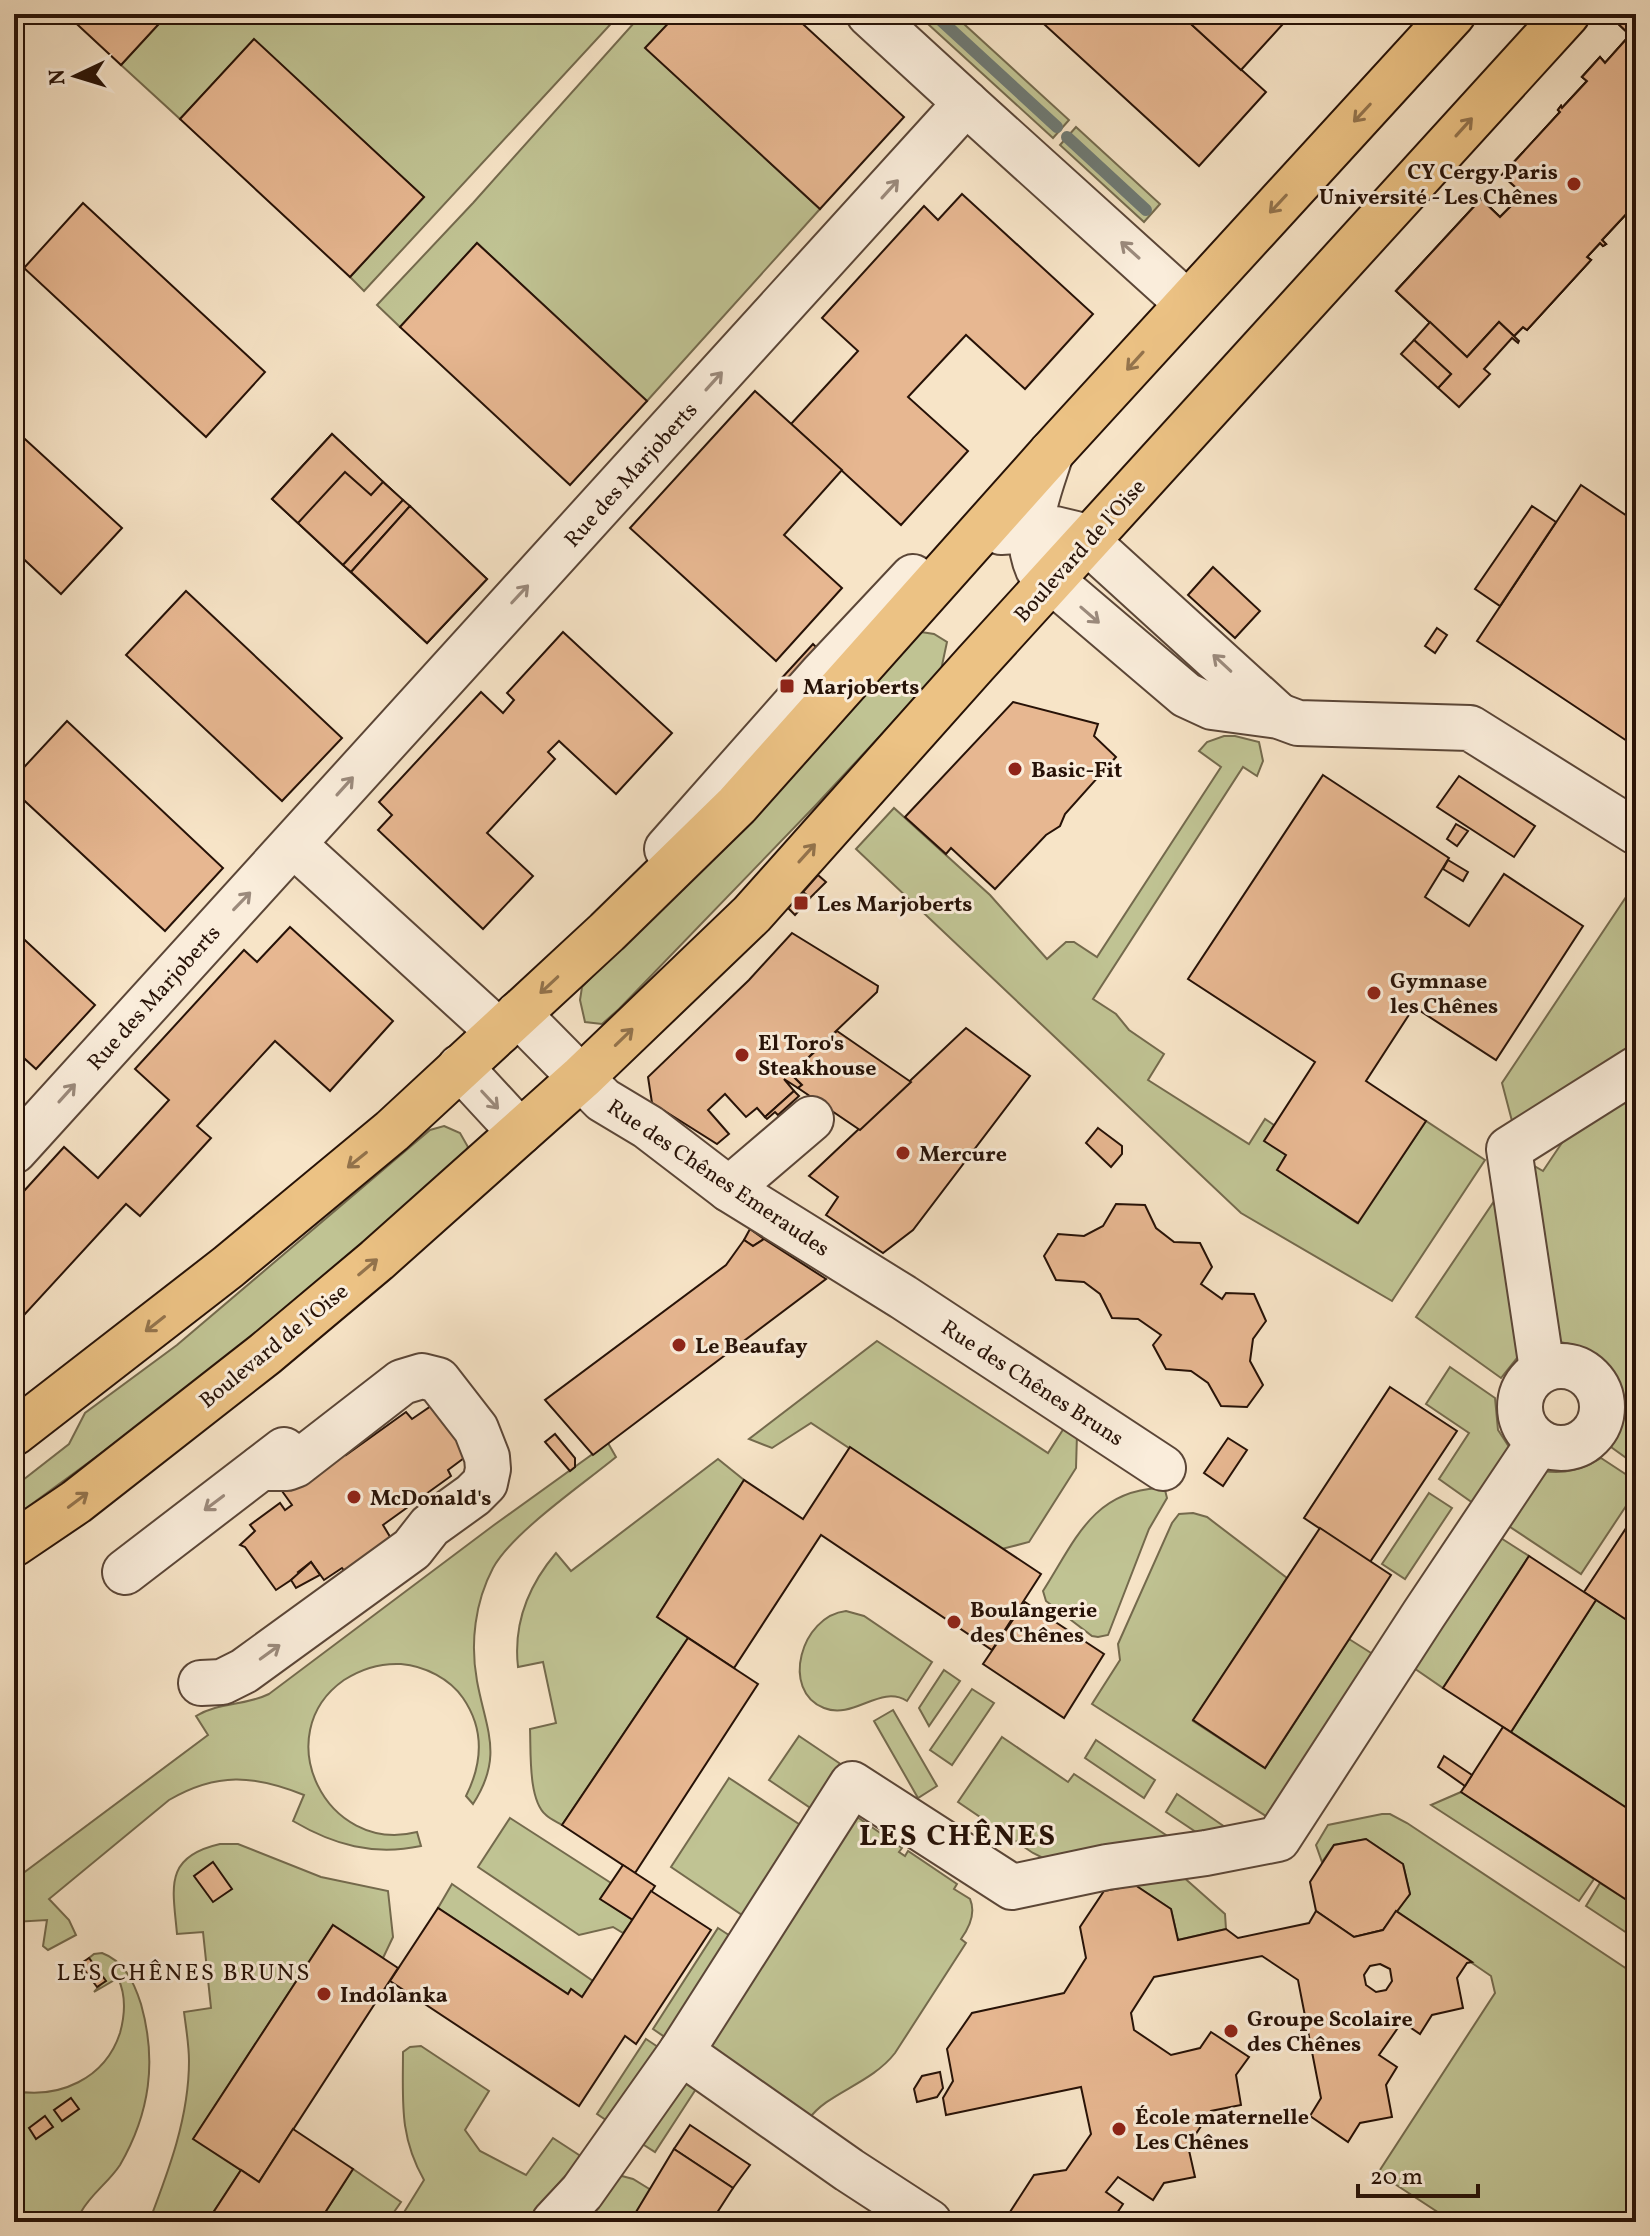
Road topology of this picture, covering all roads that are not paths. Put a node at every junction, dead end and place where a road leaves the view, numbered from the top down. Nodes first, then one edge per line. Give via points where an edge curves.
1 (869, 14) edge
2 (1453, 14) edge
3 (1538, 14) edge
4 (1567, 14) edge
5 (1513, 73) junction
6 (966, 103) junction
7 (1187, 303) junction
8 (1051, 453) junction
9 (1030, 530) junction
10 (982, 533) junction
11 (1087, 540) junction
12 (1051, 581) junction
13 (1279, 716) junction
14 (1636, 832) edge
15 (294, 845) junction
16 (607, 932) joint
17 (508, 1023) junction
18 (460, 1067) junction
19 (1636, 1069) edge
20 (582, 1077) junction
21 (811, 1119) dead end
22 (520, 1132) junction
23 (14, 1151) edge
24 (729, 1189) junction
25 (903, 1297) joint
26 (1542, 1369) junction
27 (14, 1433) edge
28 (1539, 1442) junction
29 (487, 1457) junction
30 (261, 1468) junction
31 (1163, 1468) dead end
32 (489, 1510) junction
33 (14, 1544) edge
34 (412, 1549) junction
35 (125, 1572) dead end
36 (201, 1683) dead end
37 (681, 2052) junction
38 (554, 2222) edge
39 (929, 2222) edge

1 - 6 street
2 -> 7 main road
3 - 5 street
4 - 5 main road, Boulevard de l'Oise
11 -> 5 main road, Boulevard de l'Oise
7 -> 6 street
15 -> 6 street, Rue des Marjoberts
7 -> 8 main road
8 - 9 street
8 - 10 main road
9 - 10 street
9 - 11 street via 1070,531
9 - 12 street via 1034,560
10 - 16 street via 911,578 641,877
11 - 12 main road, Boulevard de l'Oise
13 -> 11 street
12 -> 13 street via 1186,695 1212,707
20 -> 12 main road, Boulevard de l'Oise via 752,914
13 - 14 street via 1312,724 1470,728
15 - 17 street
23 -> 15 street, Rue des Marjoberts
16 -> 17 main road
17 - 18 main road
17 - 20 street
18 -> 22 street
18 -> 27 main road via 392,1131 228,1267
19 - 26 street via 1509,1149
20 - 22 main road, Boulevard de l'Oise
20 - 24 street, Rue des Chênes Emeraudes via 603,1100
21 - 24 street
33 -> 22 main road, Boulevard de l'Oise via 265,1354
24 - 25 street, Rue des Chênes Emeraudes
25 - 31 street, Rue des Chênes Bruns
26 - 28 street via 1525,1385 1519,1409 1523,1425
26 - 28 street via 1569,1366 1584,1372 1600,1392 1602,1408 1594,1432 1581,1443 1565,1448
28 - 37 street via 1278,1839 1012,1887 852,1784
29 - 30 street via 476,1429 448,1392 438,1380 422,1376 402,1382 295,1465
29 - 32 street via 494,1499
29 - 34 street via 485,1483 430,1526
30 - 32 street via 402,1359 436,1353 445,1356 514,1447 516,1478
30 -> 35 street
32 - 34 street via 443,1543
36 -> 34 street via 222,1682 244,1671
37 - 38 street via 582,2192
37 - 39 street

